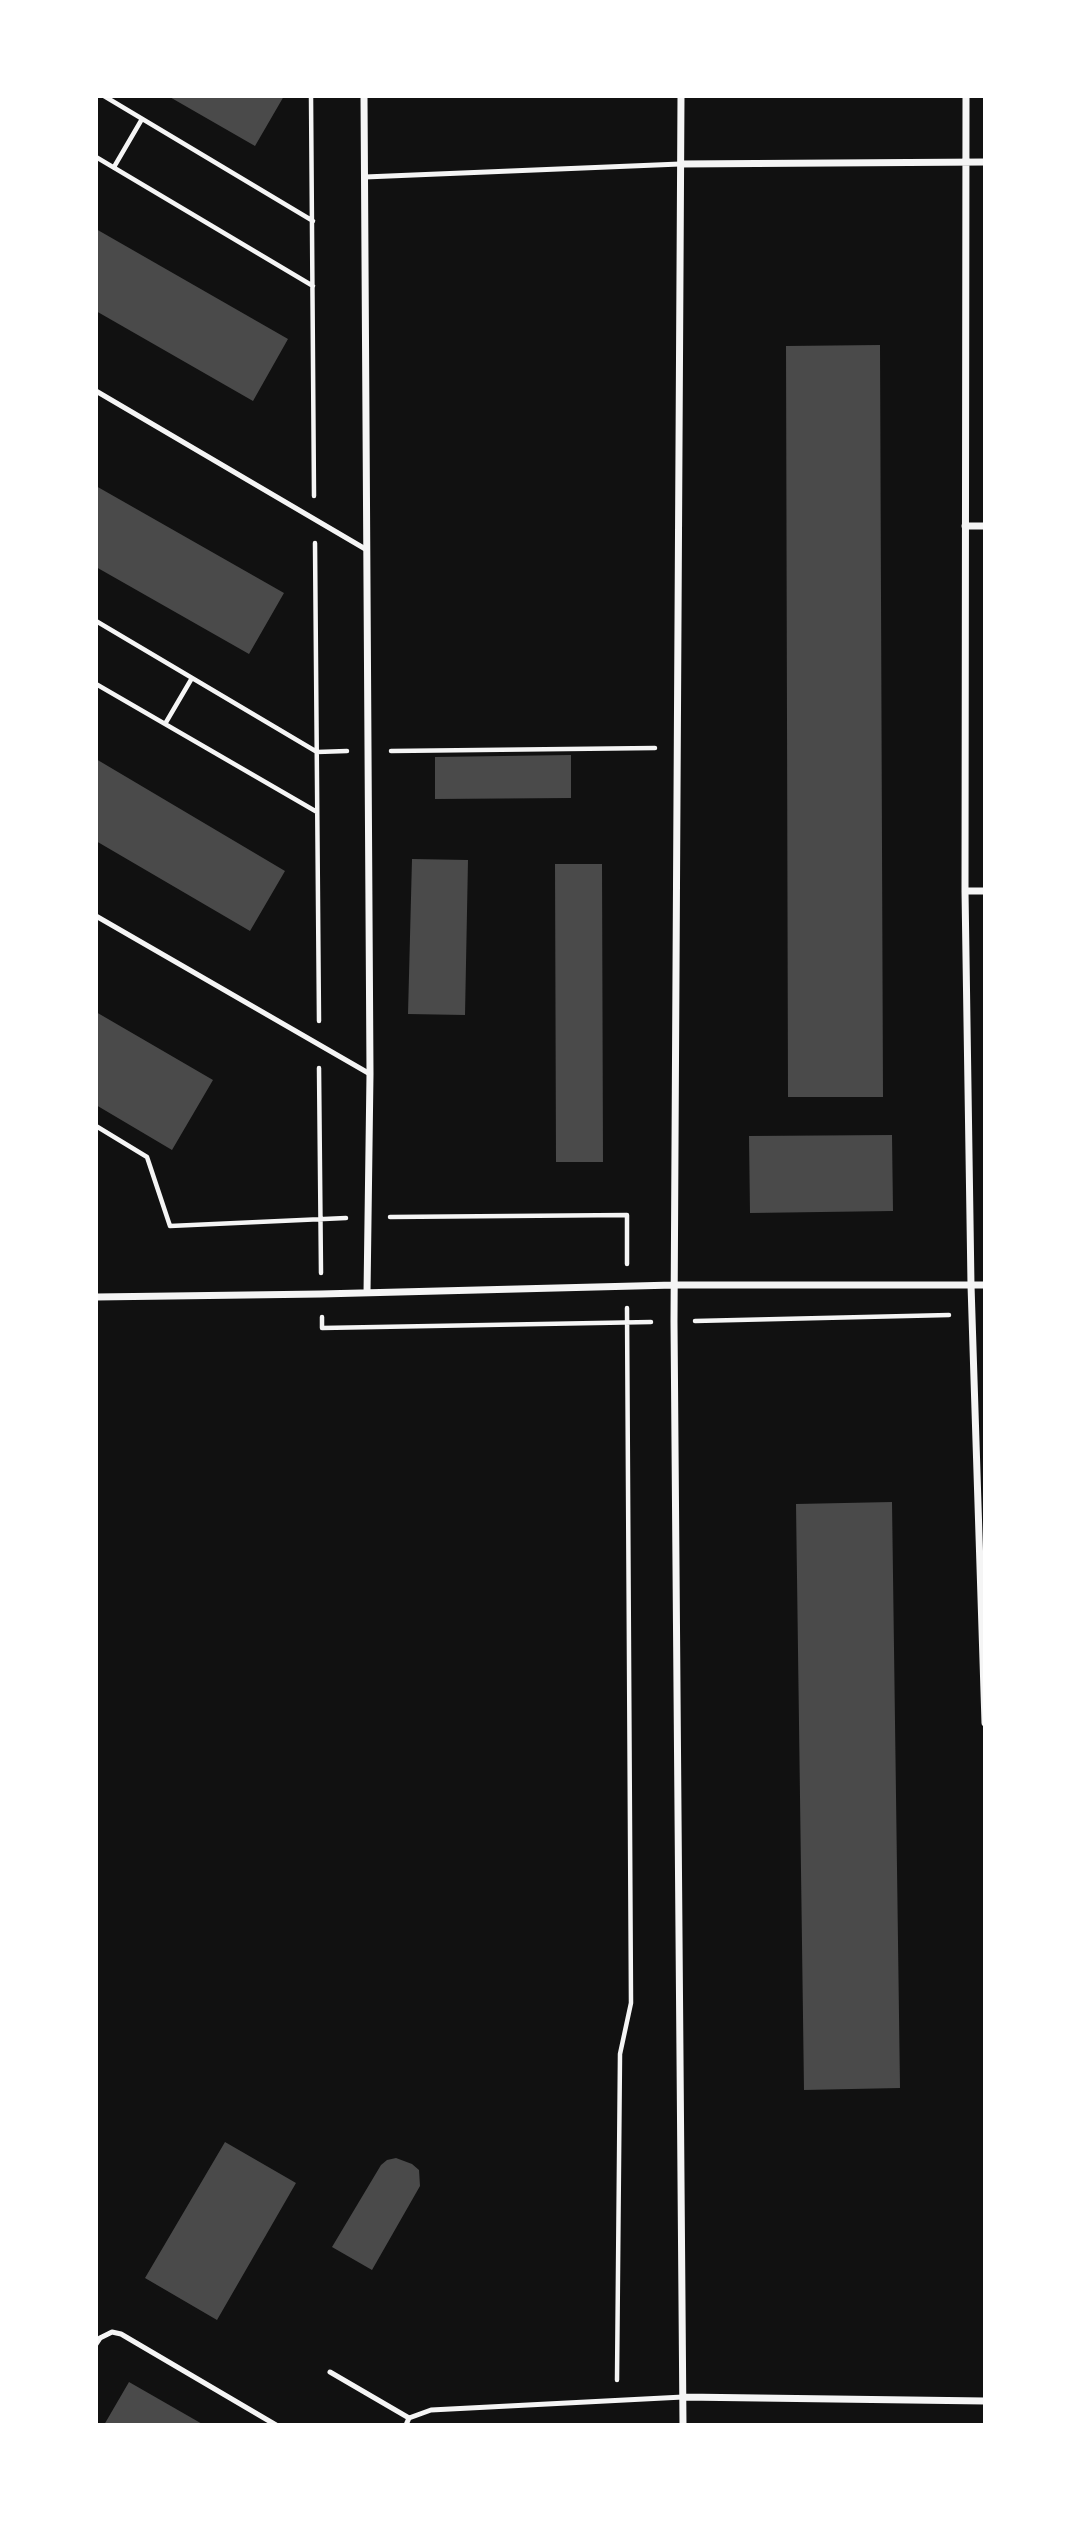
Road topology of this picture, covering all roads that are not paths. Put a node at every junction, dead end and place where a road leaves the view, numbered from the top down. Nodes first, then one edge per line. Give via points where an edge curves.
1 (364, 96) edge
2 (681, 96) edge
3 (966, 96) edge
4 (965, 162) junction
5 (985, 162) edge
6 (680, 164) junction
7 (365, 177) junction
8 (96, 391) edge
9 (965, 526) junction
10 (985, 526) edge
11 (367, 550) junction
12 (965, 891) junction
13 (985, 891) edge
14 (96, 916) edge
15 (370, 1074) junction
16 (674, 1285) junction
17 (971, 1285) junction
18 (985, 1285) edge
19 (367, 1293) junction
20 (96, 1297) edge
21 (985, 1723) edge
22 (96, 2344) edge
23 (330, 2372) dead end
24 (682, 2398) junction
25 (985, 2401) edge
26 (410, 2418) junction
27 (276, 2425) edge
28 (406, 2425) edge
29 (683, 2425) edge

1 - 7 street
2 - 6 street
3 - 4 street
4 - 5 street
4 - 6 street
4 - 9 street
6 - 7 lane
6 - 16 street
7 - 11 street
8 - 11 lane
9 - 10 street
9 - 12 street
11 - 15 street
12 - 13 street
12 - 17 street
14 - 15 lane
15 - 19 street
16 - 17 street
16 - 19 street
16 - 24 street
17 - 18 street
17 - 21 street
19 - 20 street
22 - 27 lane via 112,2332 121,2333
23 - 26 lane
24 - 25 street
24 - 26 lane via 431,2410
24 - 29 street
26 - 28 lane

